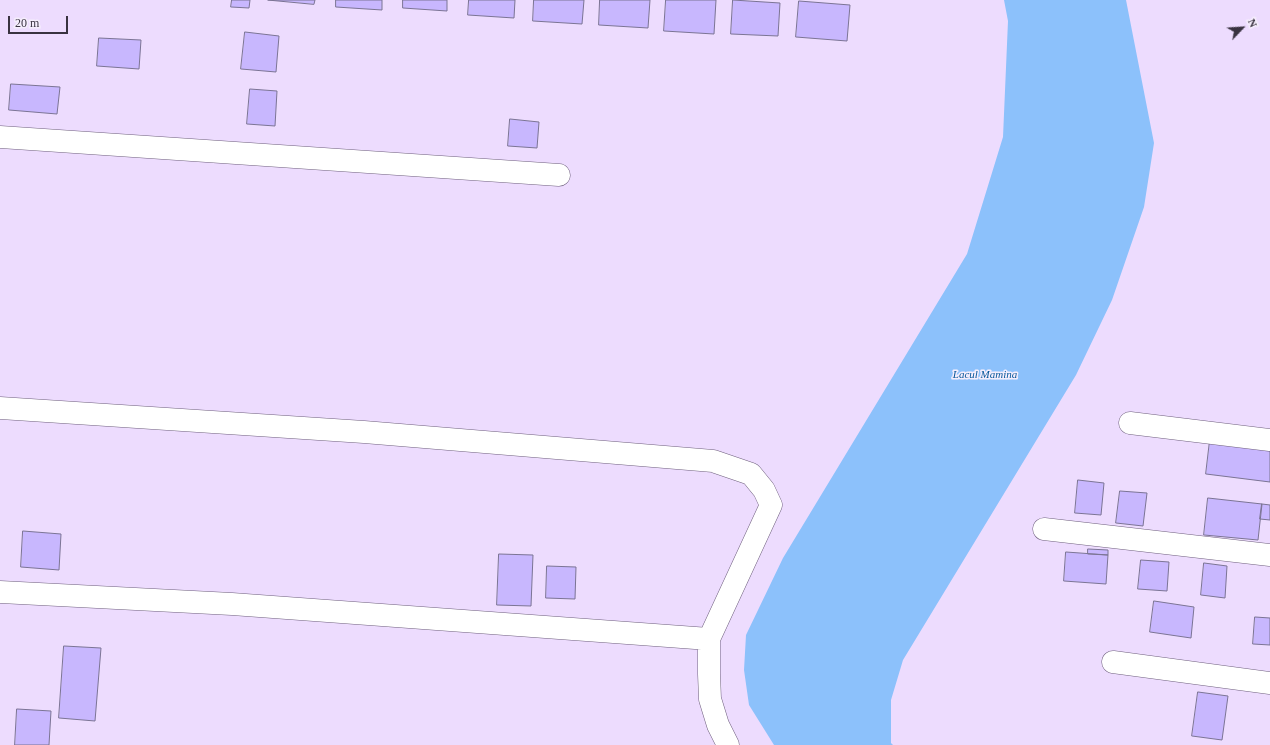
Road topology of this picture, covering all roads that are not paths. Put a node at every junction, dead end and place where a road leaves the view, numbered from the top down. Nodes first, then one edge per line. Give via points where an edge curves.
1 (0, 137) edge
2 (559, 175) dead end
3 (0, 408) edge
4 (1130, 423) dead end
5 (1270, 440) edge
6 (1044, 529) dead end
7 (1270, 555) edge
8 (0, 592) edge
9 (709, 639) junction
10 (1113, 662) dead end
11 (1270, 682) edge
12 (728, 745) edge

1 - 2 street
3 - 9 street via 364,432 714,461 751,474 764,490 770,505
4 - 5 street
6 - 7 street
8 - 9 street via 232,604
9 - 12 street via 710,699 718,725
10 - 11 street

